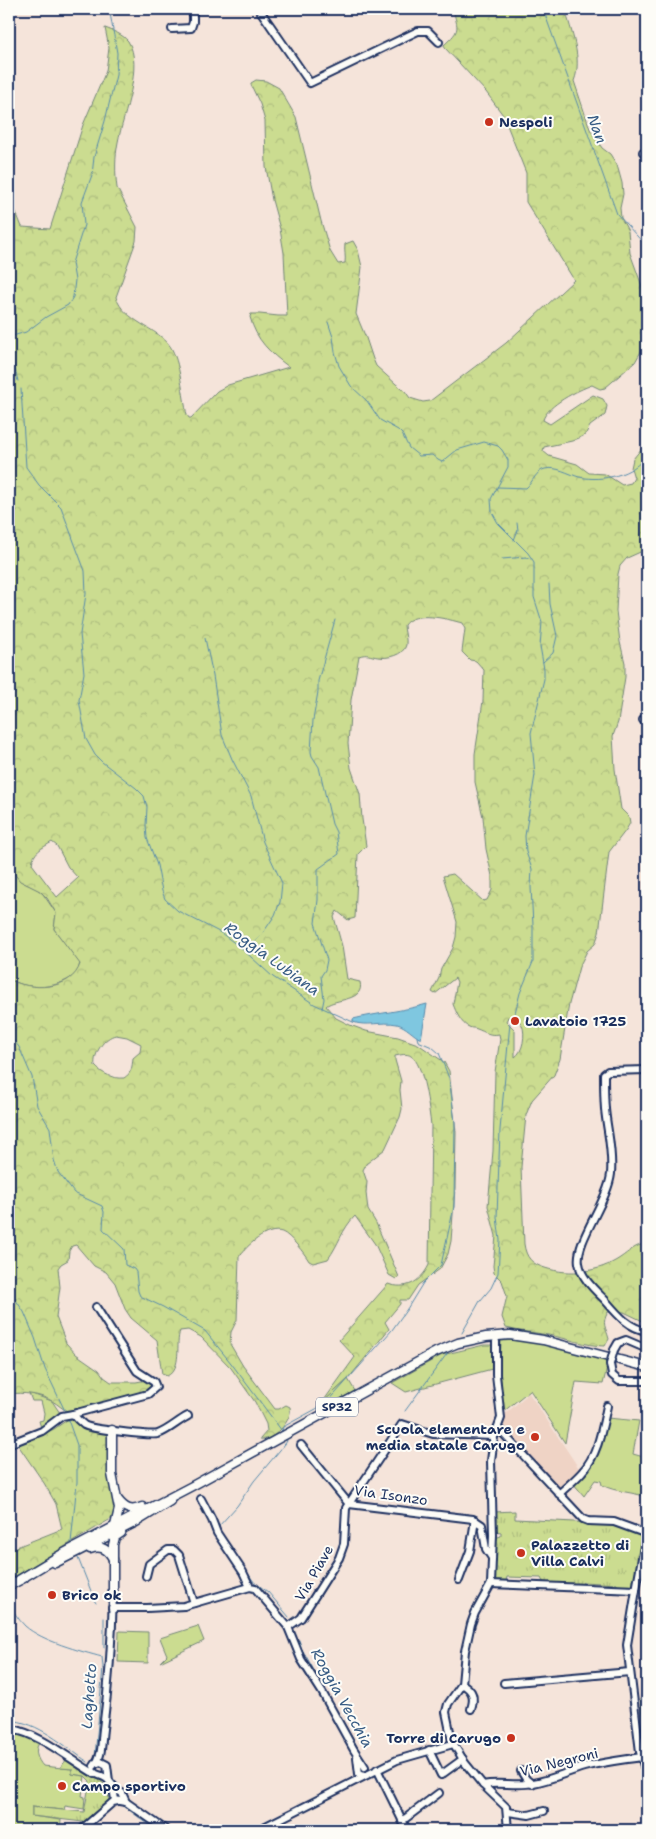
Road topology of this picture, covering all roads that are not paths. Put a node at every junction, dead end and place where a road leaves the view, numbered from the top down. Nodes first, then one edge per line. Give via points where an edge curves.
1 (193, 9) edge
2 (259, 9) edge
3 (172, 29) dead end
4 (439, 42) dead end
5 (647, 1070) edge
6 (96, 1307) dead end
7 (647, 1331) edge
8 (496, 1342) dead end
9 (647, 1349) edge
10 (619, 1360) junction
11 (647, 1362) edge
12 (634, 1363) junction
13 (647, 1367) edge
14 (647, 1371) edge
15 (647, 1381) edge
16 (607, 1406) dead end
17 (73, 1414) junction
18 (188, 1416) dead end
19 (498, 1428) junction
20 (112, 1430) junction
21 (494, 1436) junction
22 (9, 1444) edge
23 (301, 1445) dead end
24 (192, 1486) junction
25 (558, 1494) junction
26 (201, 1499) dead end
27 (118, 1500) junction
28 (163, 1500) junction
29 (349, 1504) junction
30 (475, 1520) junction
31 (115, 1526) junction
32 (130, 1526) junction
33 (647, 1532) edge
34 (67, 1558) junction
35 (492, 1558) junction
36 (113, 1559) junction
37 (146, 1576) dead end
38 (19, 1580) junction
39 (459, 1580) dead end
40 (491, 1584) junction
41 (9, 1586) edge
42 (250, 1587) junction
43 (636, 1590) junction
44 (112, 1594) joint
45 (194, 1603) junction
46 (112, 1608) junction
47 (288, 1627) junction
48 (630, 1672) junction
49 (504, 1683) dead end
50 (462, 1684) junction
51 (471, 1709) dead end
52 (9, 1728) edge
53 (453, 1744) junction
54 (429, 1750) junction
55 (641, 1756) junction
56 (463, 1759) junction
57 (79, 1764) junction
58 (98, 1764) junction
59 (377, 1769) junction
60 (364, 1771) junction
61 (522, 1771) dead end
62 (107, 1772) junction
63 (98, 1775) junction
64 (647, 1776) edge
65 (532, 1784) junction
66 (483, 1785) junction
67 (438, 1793) dead end
68 (117, 1796) junction
69 (544, 1811) dead end
70 (508, 1812) junction
71 (402, 1821) junction
72 (81, 1830) edge
73 (166, 1830) edge
74 (258, 1830) edge
75 (406, 1830) edge
76 (508, 1830) edge

1 - 3 street via 192,28
2 - 4 street via 310,83 418,31 428,31
5 - 7 street via 608,1071 604,1074 611,1175 580,1247 579,1263 591,1285 624,1321
6 - 17 street via 137,1371 154,1382 156,1387 148,1394
8 - 19 street via 501,1413
9 - 15 street, bridge via 626,1340 618,1343 610,1364 612,1375 620,1381
10 - 11 main road via 628,1358
10 - 12 main road, SP32
10 - 24 main road, SP32 via 543,1340 510,1335 458,1343
12 - 13 main road, SP32
12 - 14 main road
16 - 25 street via 590,1461
17 - 20 street via 84,1425
17 - 22 street via 62,1416 42,1431
18 - 20 street via 150,1436
19 - 21 street
19 - 25 street
20 - 27 main road via 112,1474
21 - 29 street, Via Piave via 433,1434 402,1424
21 - 35 street via 491,1461
23 - 29 street, Via Isonzo
24 - 28 main road, SP32
24 - 32 main road, SP32
25 - 33 street via 585,1520 614,1522
26 - 42 street via 217,1533
27 - 28 main road via 123,1507 133,1510
27 - 31 main road
28 - 31 main road, SP32
29 - 30 street, Via Isonzo
29 - 47 street, Via Piave via 345,1511 344,1544 339,1558 301,1618
30 - 35 street via 482,1525 486,1549
30 - 39 street via 470,1551
31 - 38 main road, SP32
32 - 34 main road, SP32
32 - 36 main road via 115,1537
33 - 43 street
34 - 36 main road via 100,1548
34 - 38 main road, SP32
35 - 40 street
36 - 44 main road
37 - 45 street via 151,1563 168,1550 176,1551
38 - 41 main road, SP32
40 - 43 street
40 - 50 street via 471,1624
42 - 45 street
42 - 47 street via 255,1588
43 - 48 street via 627,1645
44 - 46 street
45 - 46 street
46 - 58 street via 108,1697
47 - 60 street via 301,1659
48 - 49 street
48 - 55 street
50 - 51 street via 473,1694
50 - 53 street via 446,1708
52 - 57 street via 47,1742
53 - 54 street
53 - 56 street
54 - 56 street via 441,1775
54 - 59 street
55 - 64 street
55 - 65 street, Via Negroni via 584,1767
56 - 66 street
57 - 58 street
57 - 63 street
58 - 62 street via 106,1765
58 - 63 street
59 - 60 street
59 - 71 street
60 - 74 street via 346,1785
61 - 65 street
62 - 63 street
62 - 68 street
63 - 68 street
65 - 66 street, Via Negroni
66 - 70 street
67 - 71 street
68 - 72 street
68 - 73 street
69 - 70 street via 530,1815
70 - 76 street
71 - 75 street

